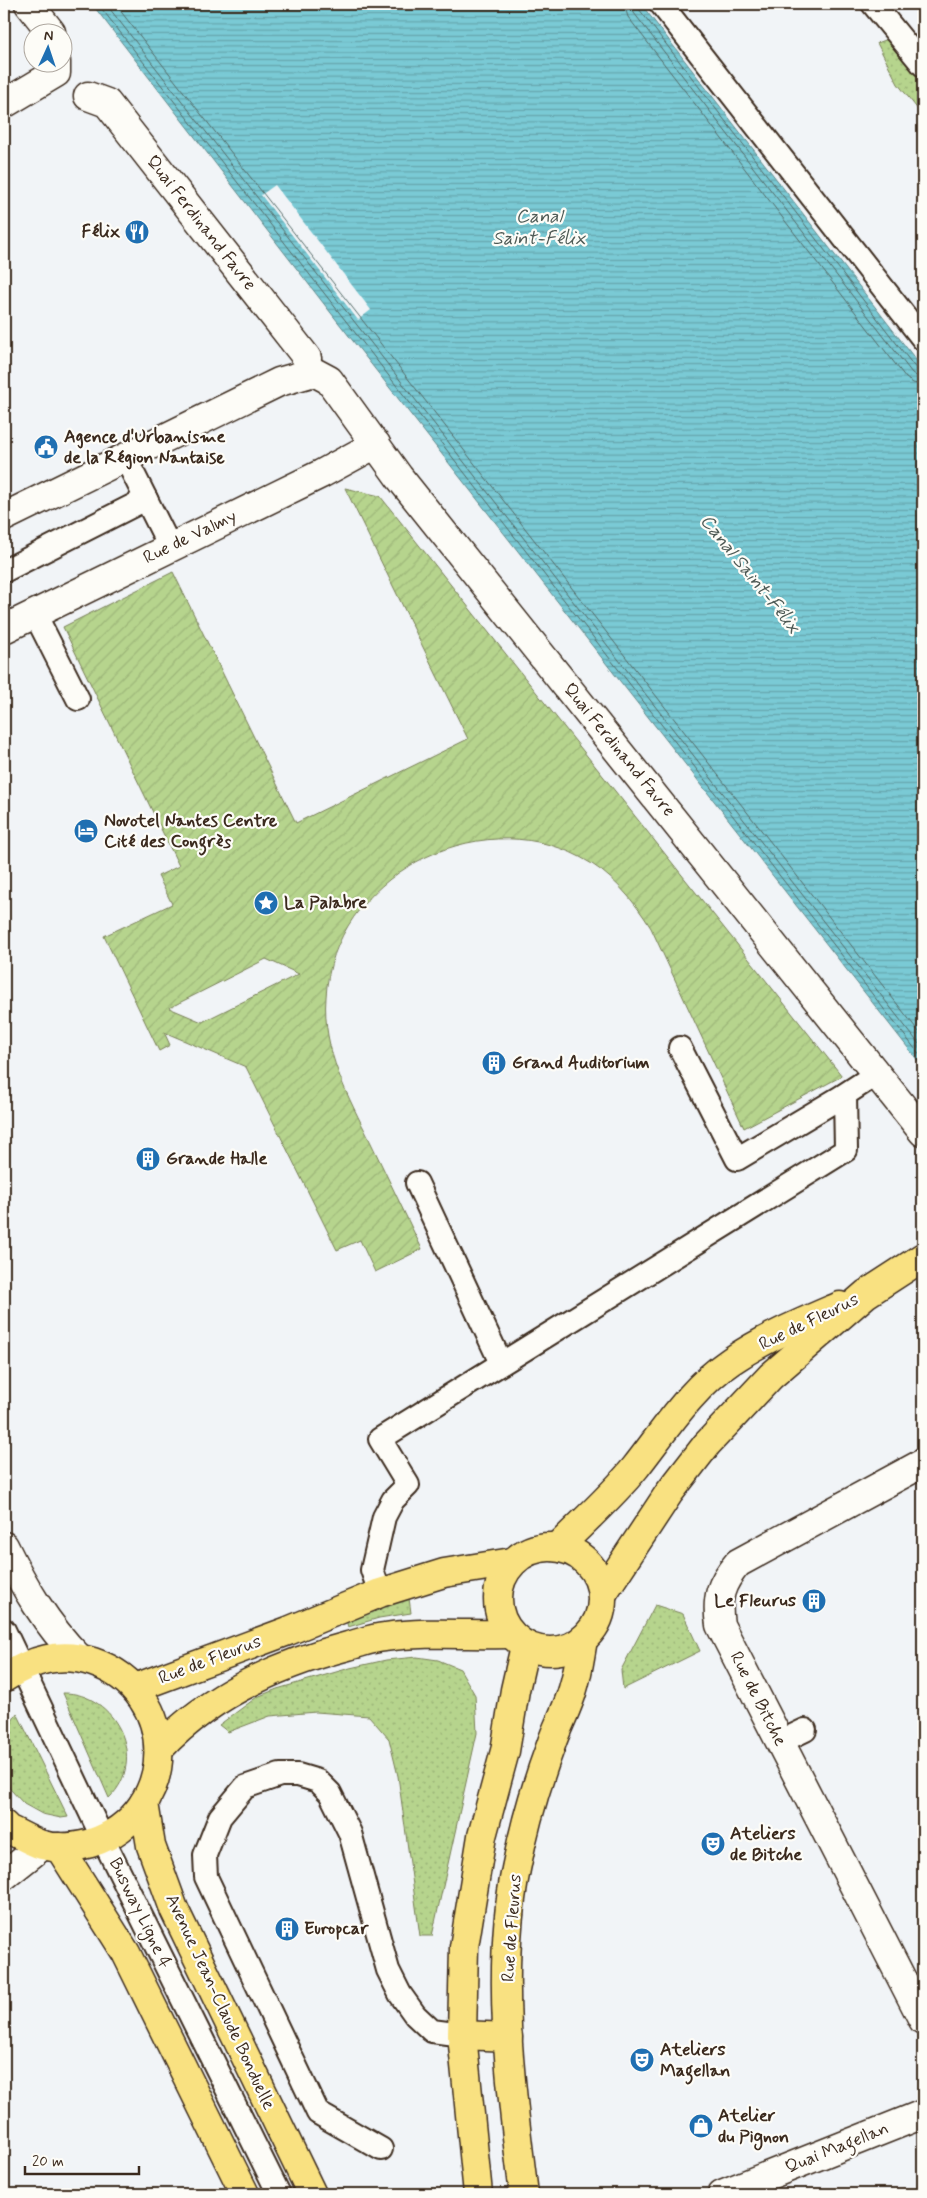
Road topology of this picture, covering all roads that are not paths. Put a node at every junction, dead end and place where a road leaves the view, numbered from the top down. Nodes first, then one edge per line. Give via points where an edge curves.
1 (29, 4) edge
2 (661, 4) edge
3 (873, 4) edge
4 (43, 22) edge
5 (923, 65) edge
6 (50, 72) edge
7 (88, 96) dead end
8 (4, 104) edge
9 (923, 339) edge
10 (310, 365) junction
11 (376, 444) junction
12 (125, 457) junction
13 (146, 499) junction
14 (4, 517) edge
15 (170, 547) junction
16 (4, 571) edge
17 (35, 614) junction
18 (4, 629) edge
19 (78, 698) dead end
20 (680, 1048) dead end
21 (878, 1072) junction
22 (845, 1095) junction
23 (923, 1132) edge
24 (417, 1183) dead end
25 (915, 1262) edge
26 (866, 1294) junction
27 (502, 1363) junction
28 (923, 1463) edge
29 (4, 1546) edge
30 (558, 1547) junction
31 (512, 1562) junction
32 (380, 1593) junction
33 (603, 1593) junction
34 (4, 1630) edge
35 (518, 1640) junction
36 (583, 1640) junction
37 (78, 1657) junction
38 (13, 1672) edge
39 (135, 1688) junction
40 (805, 1730) dead end
41 (780, 1742) junction
42 (160, 1748) junction
43 (144, 1804) junction
44 (4, 1825) edge
45 (104, 1839) junction
46 (51, 1846) junction
47 (4, 1876) edge
48 (923, 2020) edge
49 (462, 2035) junction
50 (508, 2037) junction
51 (923, 2114) edge
52 (381, 2149) dead end
53 (245, 2194) edge
54 (279, 2194) edge
55 (312, 2194) edge
56 (478, 2194) edge
57 (524, 2194) edge
58 (722, 2194) edge

1 - 4 street
2 - 9 lane
3 - 5 lane
6 - 8 street
7 - 10 street, Quai Ferdinand Favre via 107,103
10 - 11 street, Quai Ferdinand Favre via 329,380
10 - 12 street
11 - 15 street, Rue de Valmy
11 - 21 street, Quai Ferdinand Favre
12 - 13 lane
12 - 14 street
13 - 15 lane
13 - 16 lane
15 - 17 street, Rue de Valmy
17 - 18 street, Rue de Valmy
17 - 19 lane
20 - 22 lane via 737,1159
21 - 22 lane
21 - 23 street, Quai Ferdinand Favre
22 - 27 lane via 846,1150
24 - 27 lane
25 - 26 main road
26 - 30 main road, Rue de Fleurus via 785,1330 731,1361 700,1388 634,1468
26 - 33 main road, Rue de Fleurus via 771,1376 707,1444 669,1493
27 - 32 lane via 380,1439 408,1485 393,1500 384,1517 372,1570
28 - 41 street, Rue de Bitche via 757,1551 738,1563 725,1578 718,1602 720,1625
29 - 37 street via 32,1600
30 - 31 main road via 534,1549
30 - 33 main road via 574,1552 588,1562 598,1576
31 - 32 main road, Rue de Fleurus via 444,1573
31 - 35 main road via 501,1578 497,1597 500,1617
32 - 39 main road, Rue de Fleurus
33 - 36 main road via 602,1611 595,1627
34 - 38 lane, Busway Ligne 4
35 - 36 main road via 545,1651 565,1649
35 - 42 main road, Rue de Fleurus via 426,1633 384,1637 328,1651 276,1670 223,1697 173,1733
35 - 49 main road via 505,1751 482,1836 464,1947
36 - 50 main road, Rue de Fleurus via 573,1689 536,1788 516,1869 510,1908
37 - 38 main road via 40,1659
37 - 39 main road via 109,1668
38 - 45 lane, Busway Ligne 4
39 - 42 main road via 153,1716
40 - 41 lane
41 - 48 street, Rue de Bitche
42 - 43 main road via 156,1777
43 - 45 main road via 126,1824
43 - 55 main road, Avenue Jean-Claude Bonduelle via 152,1846 174,1909
44 - 46 main road
45 - 46 main road via 82,1846
45 - 54 lane, Busway Ligne 4
46 - 47 street
46 - 53 main road via 126,1953
49 - 50 main road
49 - 52 lane via 432,2032 400,1994 388,1970 350,1833 330,1793 318,1782 298,1775 280,1775 245,1786 220,1817 205,1856 206,1877 318,2113
49 - 56 main road
50 - 57 main road, Rue de Fleurus
51 - 58 street, Quai Magellan

